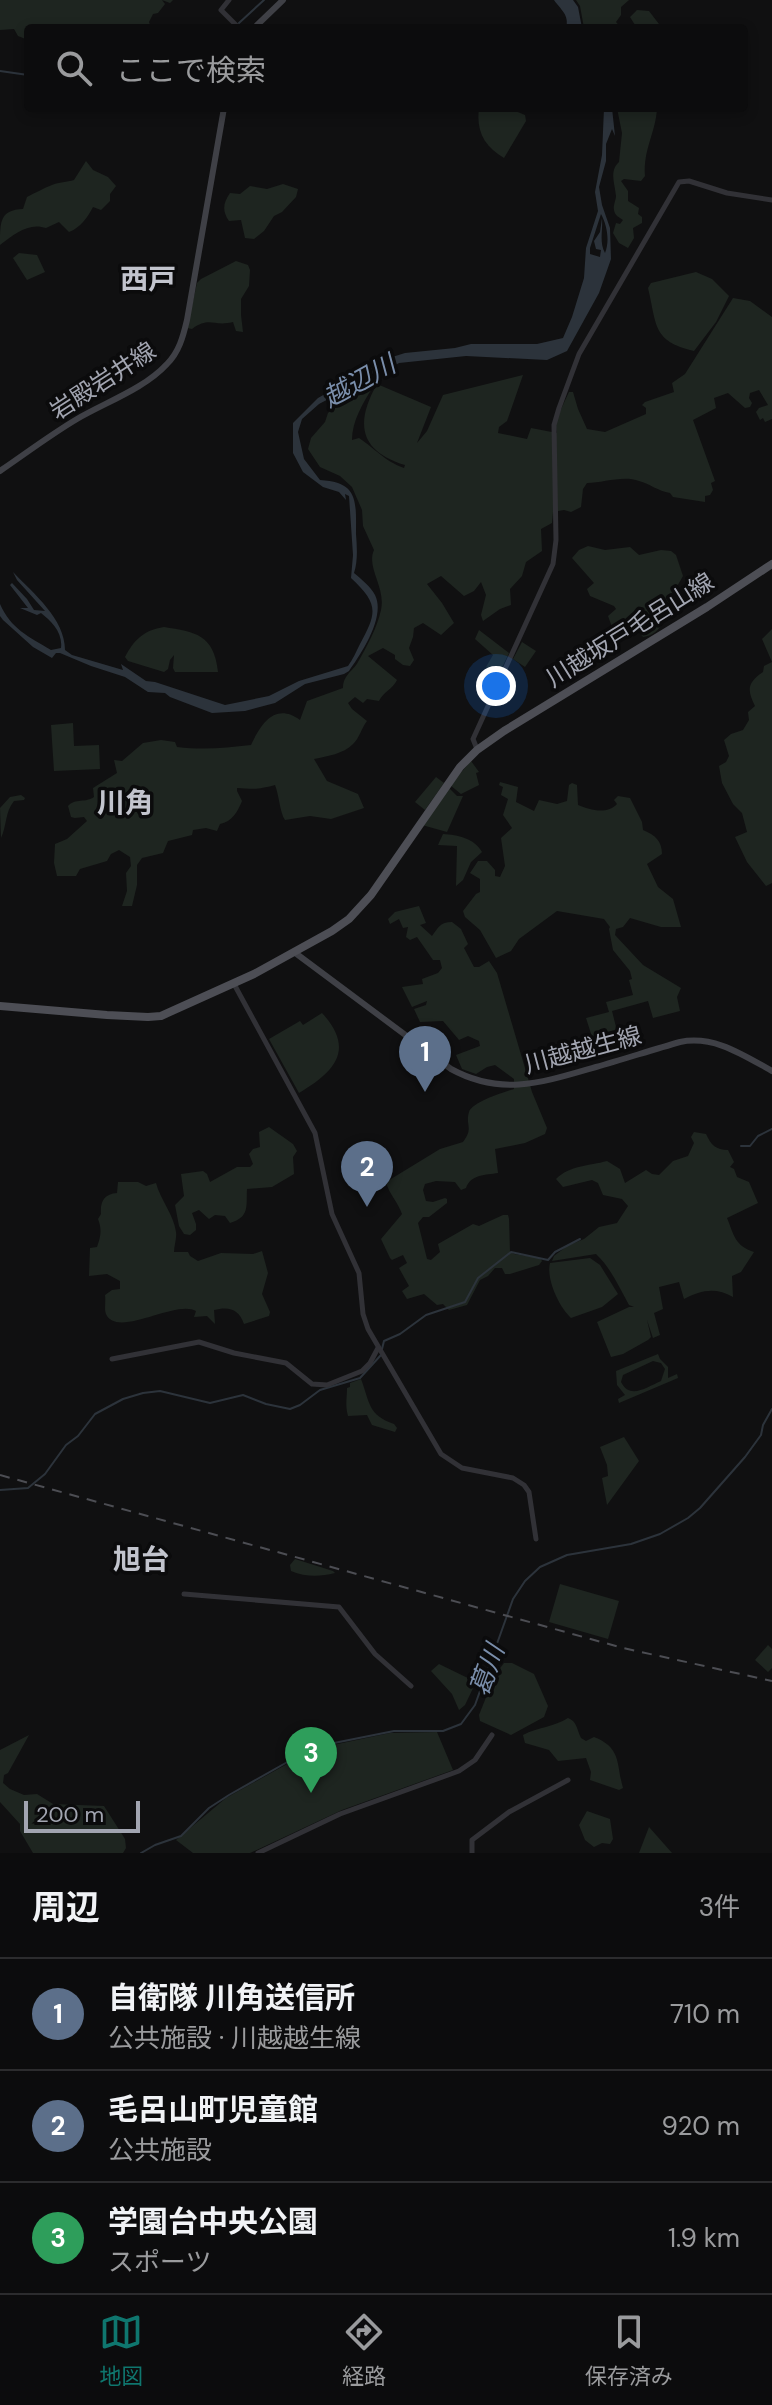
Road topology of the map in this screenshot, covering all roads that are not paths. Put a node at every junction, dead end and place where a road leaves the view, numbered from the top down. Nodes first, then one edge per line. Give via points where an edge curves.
1 (229, 0) edge
2 (283, 0) edge
3 (235, 24) edge
4 (258, 24) edge
5 (223, 112) edge
6 (772, 200) edge
7 (0, 471) edge
8 (772, 564) edge
9 (477, 750) junction
10 (294, 952) junction
11 (234, 984) junction
12 (0, 1006) edge
13 (772, 1071) edge
14 (378, 1347) junction
15 (112, 1359) dead end
16 (536, 1539) dead end
17 (184, 1594) dead end
18 (411, 1686) dead end
19 (492, 1735) dead end
20 (568, 1780) dead end
21 (258, 1853) edge
22 (472, 1853) edge

1 - 3 street via 221,10
2 - 4 main road
5 - 7 main road, 岩殿岩井線 via 187,320 176,353 153,376
6 - 9 street via 679,182 579,354 554,425 553,564 473,739
8 - 9 main road, 川越坂戸毛呂山線
9 - 10 main road, 川越坂戸毛呂山線 via 447,784 364,904 338,927
10 - 11 main road, 川越坂戸毛呂山線
10 - 13 main road, 川越越生線 via 451,1069 487,1083 541,1083 695,1040 718,1043
11 - 12 main road, 川越坂戸毛呂山線 via 152,1017
11 - 14 street via 315,1133 332,1214 357,1265 364,1320
14 - 15 street via 362,1371 327,1385 307,1381 286,1363 199,1342
14 - 16 street via 441,1454 462,1468 513,1478 525,1486
17 - 18 street via 339,1607 375,1654
19 - 21 street via 475,1760 459,1771 340,1814
20 - 22 street via 509,1812 472,1840

